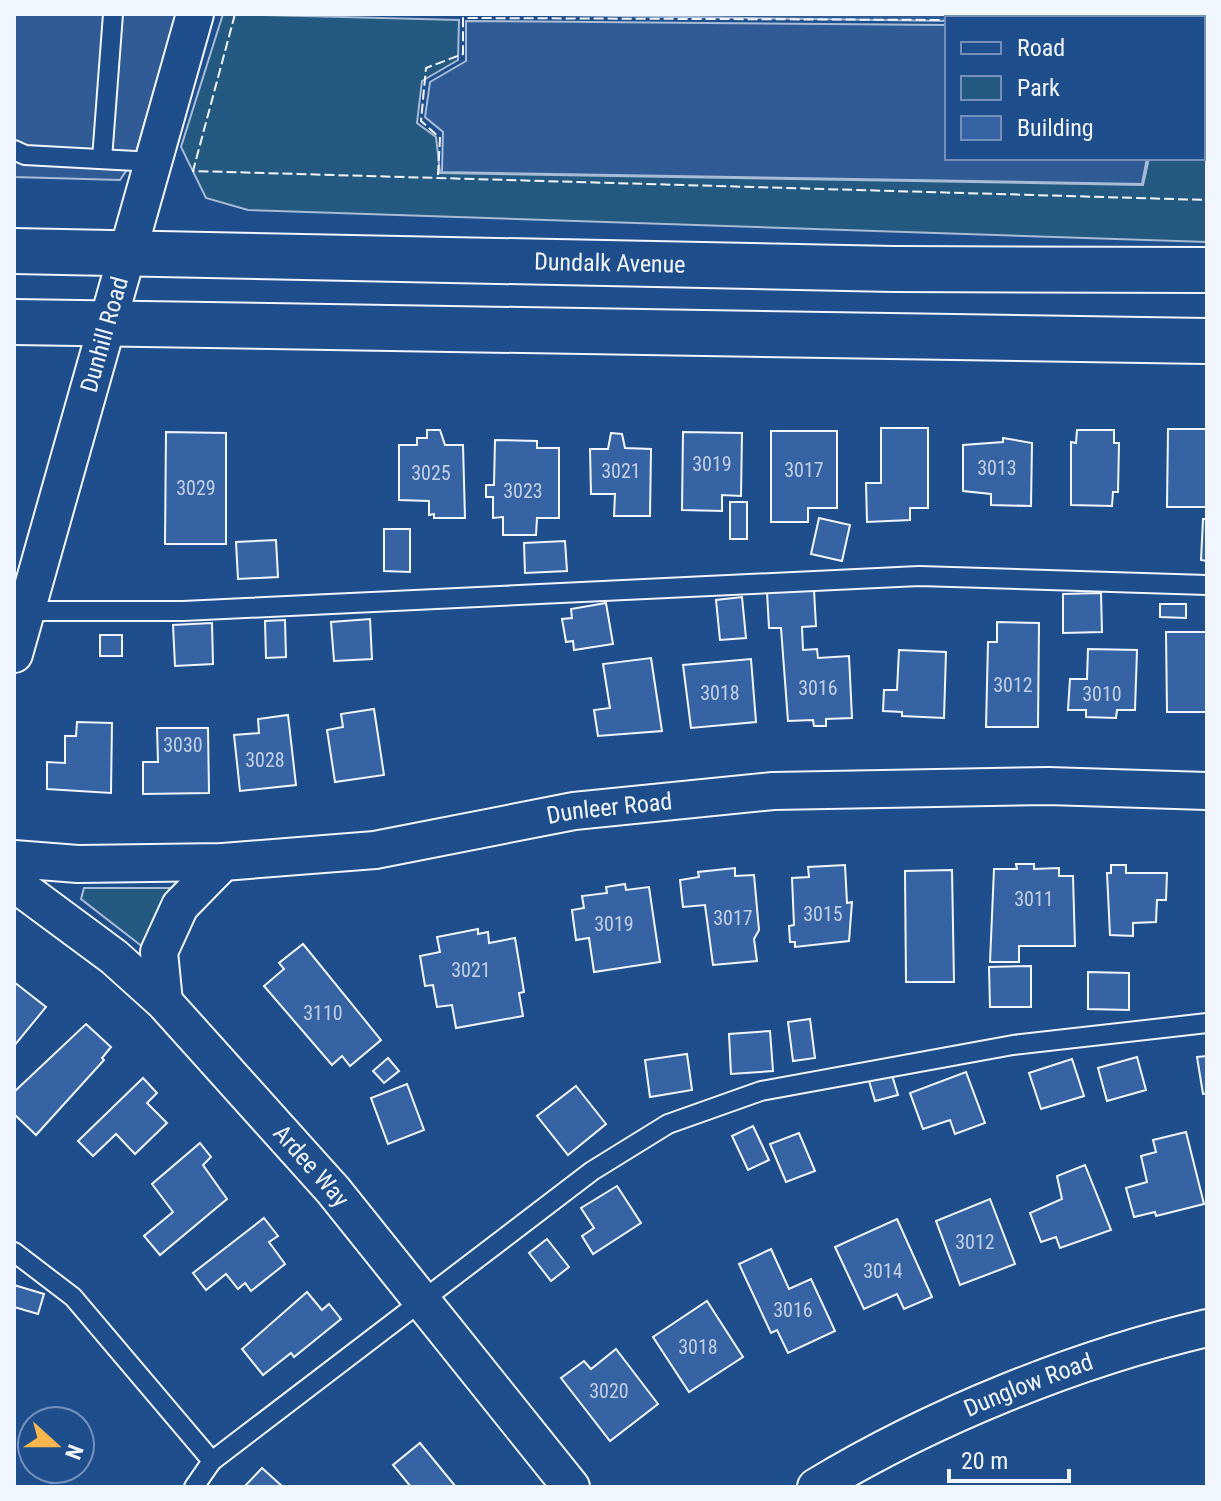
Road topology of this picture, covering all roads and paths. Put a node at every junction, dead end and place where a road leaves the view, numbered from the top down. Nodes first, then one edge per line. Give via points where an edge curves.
1 (113, 14) edge
2 (195, 14) edge
3 (14, 150) edge
4 (102, 159) junction
5 (154, 162) junction
6 (14, 251) edge
7 (129, 251) junction
8 (1207, 270) edge
9 (14, 322) edge
10 (108, 323) junction
11 (1207, 341) edge
12 (1207, 585) edge
13 (25, 611) junction
14 (14, 654) edge
15 (1207, 791) edge
16 (14, 859) edge
17 (223, 862) junction
18 (14, 883) edge
19 (164, 1002) junction
20 (1207, 1023) edge
21 (14, 1252) edge
22 (422, 1302) junction
23 (1207, 1328) edge
24 (212, 1461) junction
25 (194, 1487) edge
26 (571, 1487) edge
27 (816, 1487) edge

1 - 4 lane
2 - 5 street, Dunhill Road
3 - 4 lane
4 - 5 lane
5 - 7 street, Dunhill Road
6 - 7 main road, Dundalk Avenue
7 - 8 main road, Dundalk Avenue via 878,269
7 - 10 street, Dunhill Road
9 - 10 main road
10 - 11 main road
10 - 13 street, Dunhill Road
12 - 13 lane via 919,576 183,611
13 - 14 street, Dunhill Road
15 - 17 street, Dunleer Road via 1048,786 773,791 574,811 375,850
16 - 17 street, Dunleer Road via 78,864
17 - 19 street via 180,906 159,952
18 - 19 street, Ardee Way via 114,957
19 - 22 street, Ardee Way via 333,1190
20 - 22 lane via 1013,1045 761,1091 668,1124 592,1171
21 - 24 lane via 73,1297
22 - 24 lane
22 - 26 street, Ardee Way
23 - 27 street, Dunglow Road via 1143,1343 1048,1378 947,1420
24 - 25 lane

